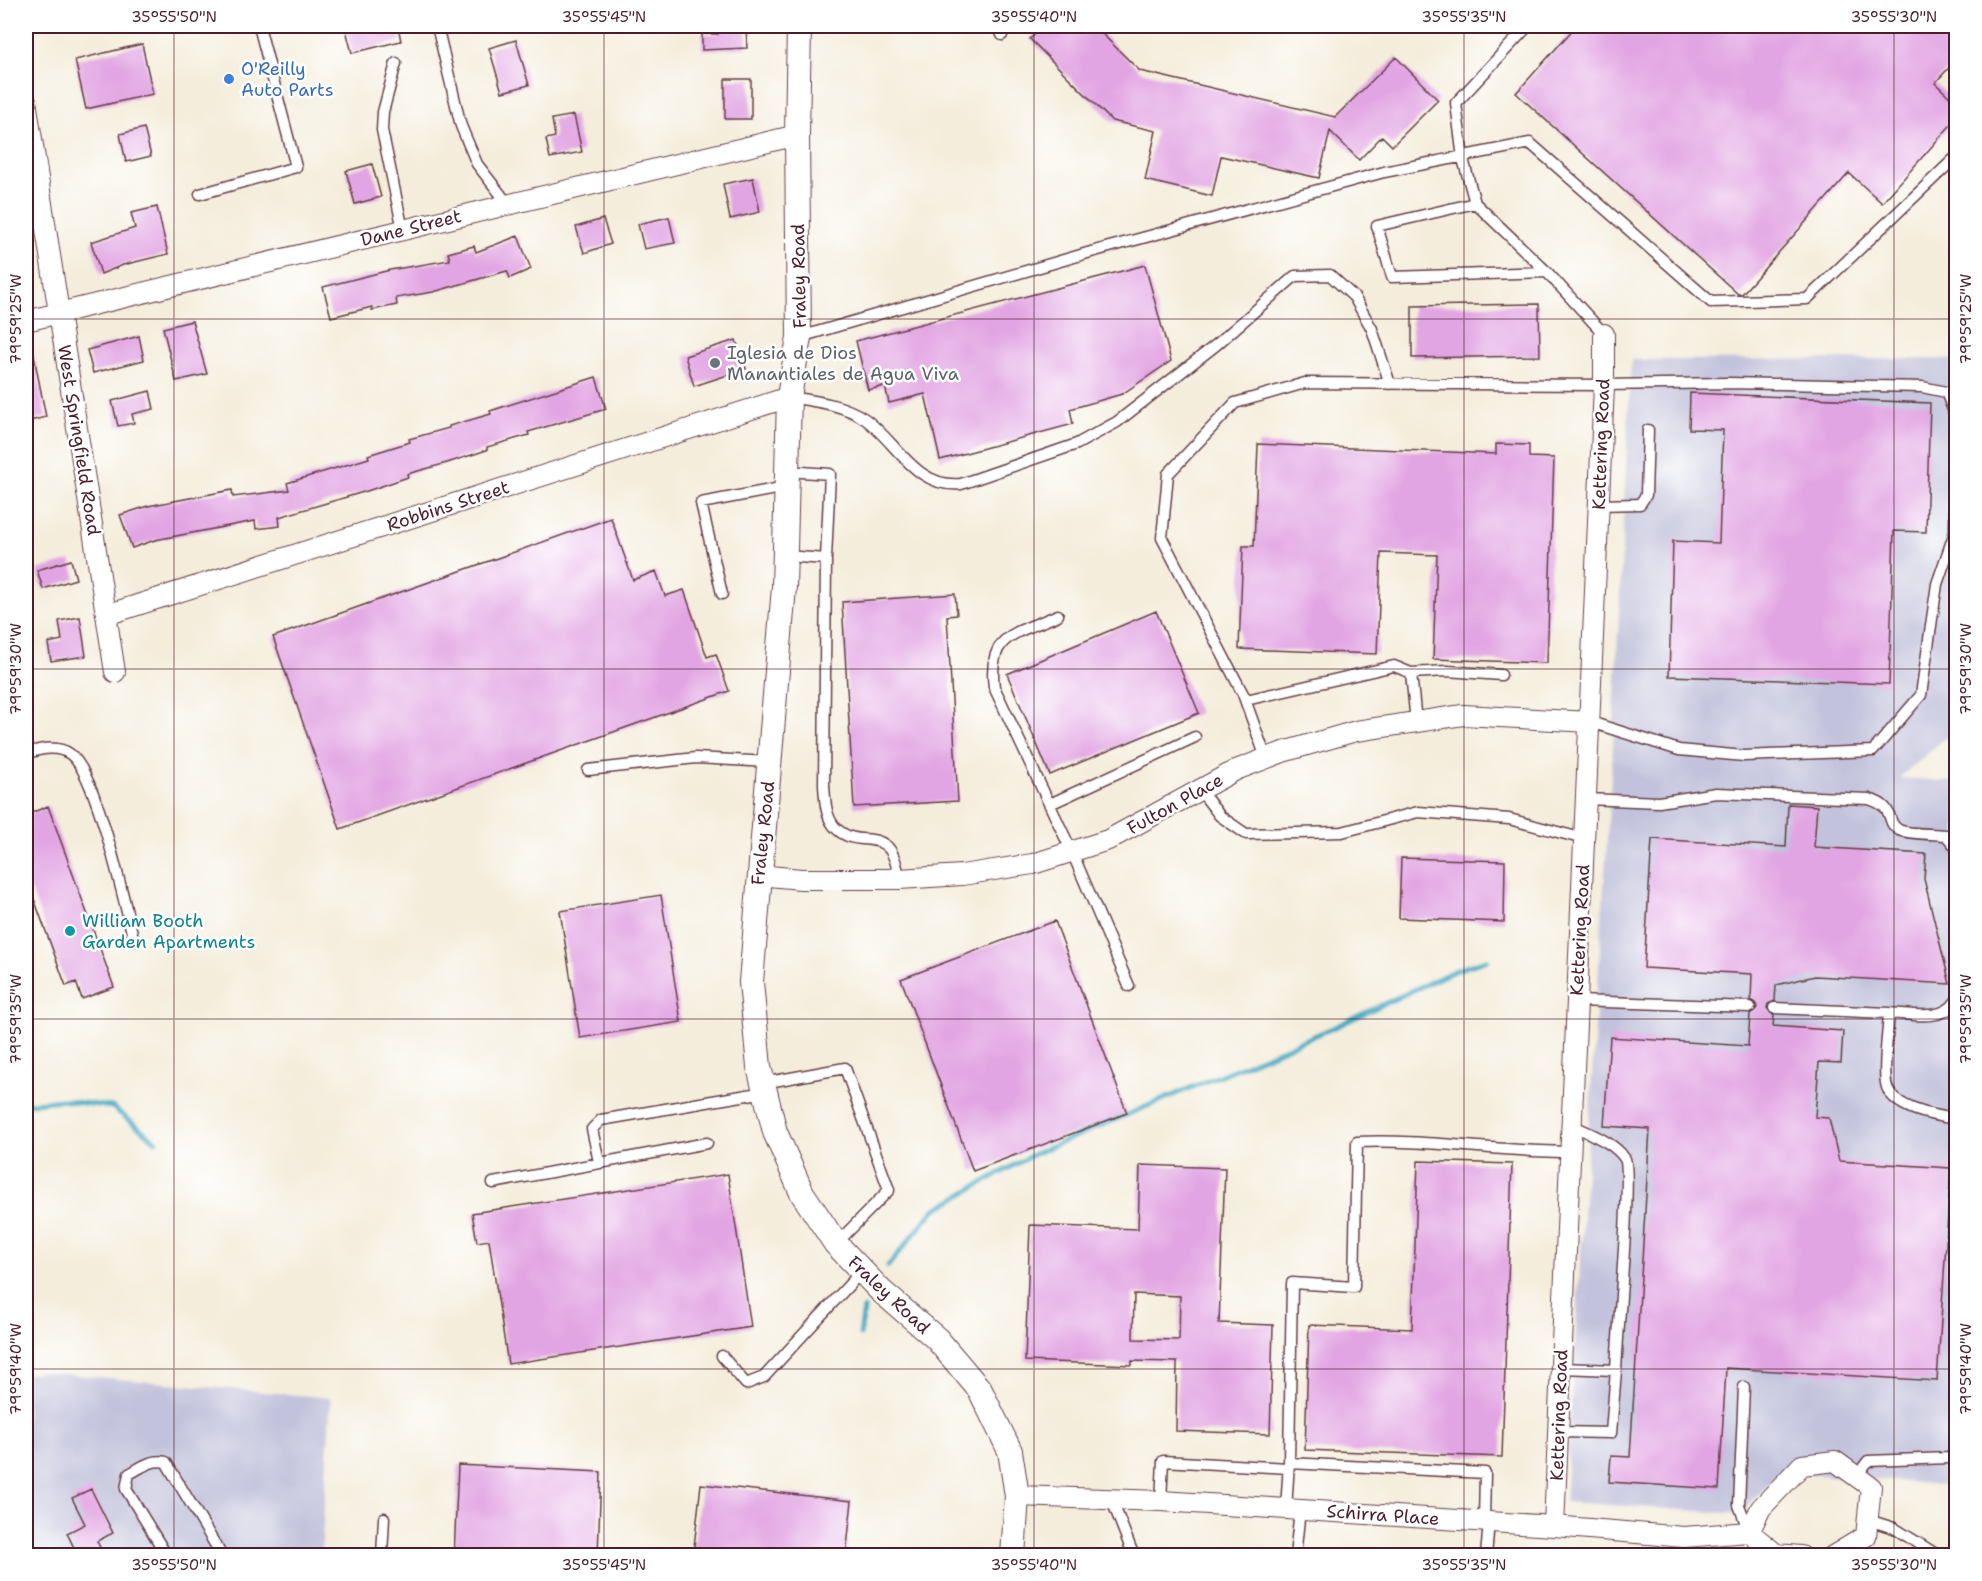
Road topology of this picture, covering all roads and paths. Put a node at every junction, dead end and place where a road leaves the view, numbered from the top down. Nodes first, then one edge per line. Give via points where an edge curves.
1 (259, 26) edge
2 (437, 26) edge
3 (799, 26) edge
4 (1528, 26) edge
5 (396, 63) dead end
6 (26, 101) edge
7 (797, 135) junction
8 (1956, 157) edge
9 (1463, 159) junction
10 (200, 194) dead end
11 (1475, 203) junction
12 (508, 204) junction
13 (403, 230) junction
14 (1547, 272) junction
15 (58, 313) junction
16 (26, 321) edge
17 (1604, 333) joint
18 (800, 337) junction
19 (1390, 384) junction
20 (1604, 385) junction
21 (789, 398) junction
22 (1648, 430) dead end
23 (787, 479) junction
24 (1599, 505) junction
25 (785, 556) junction
26 (826, 559) junction
27 (722, 594) dead end
28 (106, 615) junction
29 (1058, 615) dead end
30 (115, 672) dead end
31 (1411, 674) junction
32 (1501, 675) dead end
33 (1246, 700) junction
34 (1416, 722) junction
35 (1590, 722) junction
36 (1195, 737) dead end
37 (26, 754) edge
38 (1266, 758) junction
39 (770, 762) junction
40 (588, 770) dead end
41 (1200, 790) junction
42 (1586, 799) junction
43 (1050, 804) junction
44 (1584, 839) junction
45 (1956, 847) edge
46 (1072, 852) junction
47 (758, 875) junction
48 (898, 879) junction
49 (134, 941) dead end
50 (1129, 986) dead end
51 (1956, 1000) edge
52 (1577, 1001) junction
53 (1750, 1007) dead end
54 (1774, 1008) dead end
55 (1889, 1013) junction
56 (764, 1088) junction
57 (1956, 1119) edge
58 (1572, 1125) junction
59 (706, 1143) dead end
60 (1571, 1152) junction
61 (599, 1161) junction
62 (493, 1184) dead end
63 (836, 1244) junction
64 (862, 1271) junction
65 (722, 1356) dead end
66 (1561, 1368) junction
67 (1616, 1370) junction
68 (1744, 1387) dead end
69 (1558, 1432) junction
70 (1956, 1454) edge
71 (1288, 1465) junction
72 (1856, 1477) junction
73 (1017, 1496) junction
74 (1111, 1498) junction
75 (1161, 1501) junction
76 (1293, 1509) junction
77 (384, 1518) dead end
78 (1868, 1520) junction
79 (1486, 1521) junction
80 (1554, 1526) junction
81 (1749, 1532) junction
82 (1839, 1554) edge
83 (167, 1556) edge
84 (222, 1556) edge
85 (382, 1556) edge
86 (1013, 1556) edge
87 (1151, 1556) edge
88 (1295, 1556) edge
89 (1486, 1556) edge
90 (1801, 1556) edge
91 (1939, 1556) edge

1 - 10 lane via 296,167
2 - 12 lane via 461,126 477,164
3 - 7 street, Fraley Road
4 - 9 lane via 1455,103
5 - 13 lane via 382,130
6 - 15 street, West Springfield Road
7 - 12 street, Dane Street
7 - 18 street, Fraley Road
8 - 9 lane via 1807,298 1711,302 1530,143
9 - 11 lane
9 - 18 lane via 1384,172
11 - 14 lane
11 - 14 lane via 1377,226 1392,277
12 - 13 street, Dane Street
13 - 15 street, Dane Street
14 - 17 lane
15 - 16 street, Dane Street
15 - 28 street, West Springfield Road
17 - 20 street, Kettering Road
18 - 21 street, Fraley Road
19 - 20 lane
19 - 21 lane via 1372,330 1354,297 1330,275 1295,276 1216,345 1117,422 1077,444 961,484 949,486 911,467 864,419 829,403
19 - 33 lane via 1305,383 1235,403 1168,474 1162,538
20 - 24 street, Kettering Road
20 - 35 lane via 1741,383 1922,387 1946,392 1956,417 1955,532 1937,584 1921,695 1873,751 1744,756 1679,750
21 - 23 street, Fraley Road
21 - 28 street, Robbins Street
22 - 24 lane via 1646,495 1640,504 1631,506
23 - 25 street, Fraley Road
23 - 26 lane via 830,474
23 - 27 lane via 701,503
24 - 35 street, Kettering Road
25 - 26 lane
25 - 39 street, Fraley Road
26 - 48 lane via 827,812 834,826 849,836 889,847 896,859
28 - 30 street, West Springfield Road
29 - 43 lane via 1005,639 997,646 991,665 994,687
31 - 32 lane via 1447,671
31 - 33 lane via 1394,666
31 - 34 lane
33 - 38 lane
34 - 35 street, Fulton Place via 1463,715
34 - 38 street, Fulton Place via 1356,731
35 - 42 street, Kettering Road
36 - 43 lane
37 - 49 lane via 51,748 71,754 83,772 102,819
38 - 41 street, Fulton Place
39 - 40 lane via 696,758
39 - 47 street, Fraley Road
41 - 44 lane via 1220,816 1246,834 1342,832 1418,812 1509,819
41 - 46 street, Fulton Place via 1108,840
42 - 44 street, Kettering Road
42 - 45 lane via 1659,802 1716,793 1869,799 1883,803 1901,832 1946,835
43 - 46 lane
44 - 52 street, Kettering Road
46 - 48 street, Fulton Place via 1033,864 962,875
46 - 50 lane
47 - 48 street, Fulton Place
47 - 56 street, Fraley Road via 750,982
51 - 55 lane via 1942,1014
52 - 53 lane
52 - 58 street, Kettering Road
54 - 55 lane
55 - 57 lane via 1886,1085 1895,1099 1914,1110
56 - 61 lane via 601,1120 592,1129
56 - 63 street, Fraley Road via 775,1132 802,1193
56 - 63 lane via 845,1068 889,1190
58 - 60 street, Kettering Road
58 - 67 lane via 1618,1150 1627,1162
59 - 61 lane
60 - 66 street, Kettering Road
60 - 71 lane via 1514,1152 1402,1140 1357,1142 1354,1287 1292,1283
61 - 62 lane
63 - 64 street, Fraley Road
64 - 65 lane via 764,1377 746,1384
64 - 73 street, Fraley Road via 937,1339 980,1390 1010,1451
66 - 67 lane
66 - 69 street, Kettering Road
67 - 69 lane via 1611,1434
68 - 81 lane via 1738,1505
69 - 80 street, Kettering Road
70 - 72 lane via 1949,1458 1868,1461
71 - 75 lane via 1163,1461
71 - 76 lane
71 - 79 lane via 1485,1473
72 - 78 street via 1871,1487
72 - 81 street via 1835,1461 1802,1465 1761,1508
73 - 74 street, Schirra Place
73 - 86 street, Fraley Road
74 - 75 street, Schirra Place
74 - 87 lane via 1133,1554
75 - 76 street, Schirra Place
76 - 79 street, Schirra Place
76 - 88 lane
77 - 85 lane
78 - 82 street via 1866,1536
78 - 91 lane via 1894,1528
79 - 80 street, Schirra Place
79 - 89 lane
80 - 81 street, Schirra Place via 1684,1537
81 - 90 street via 1776,1554
83 - 84 lane via 126,1489 129,1474 149,1462 166,1462

